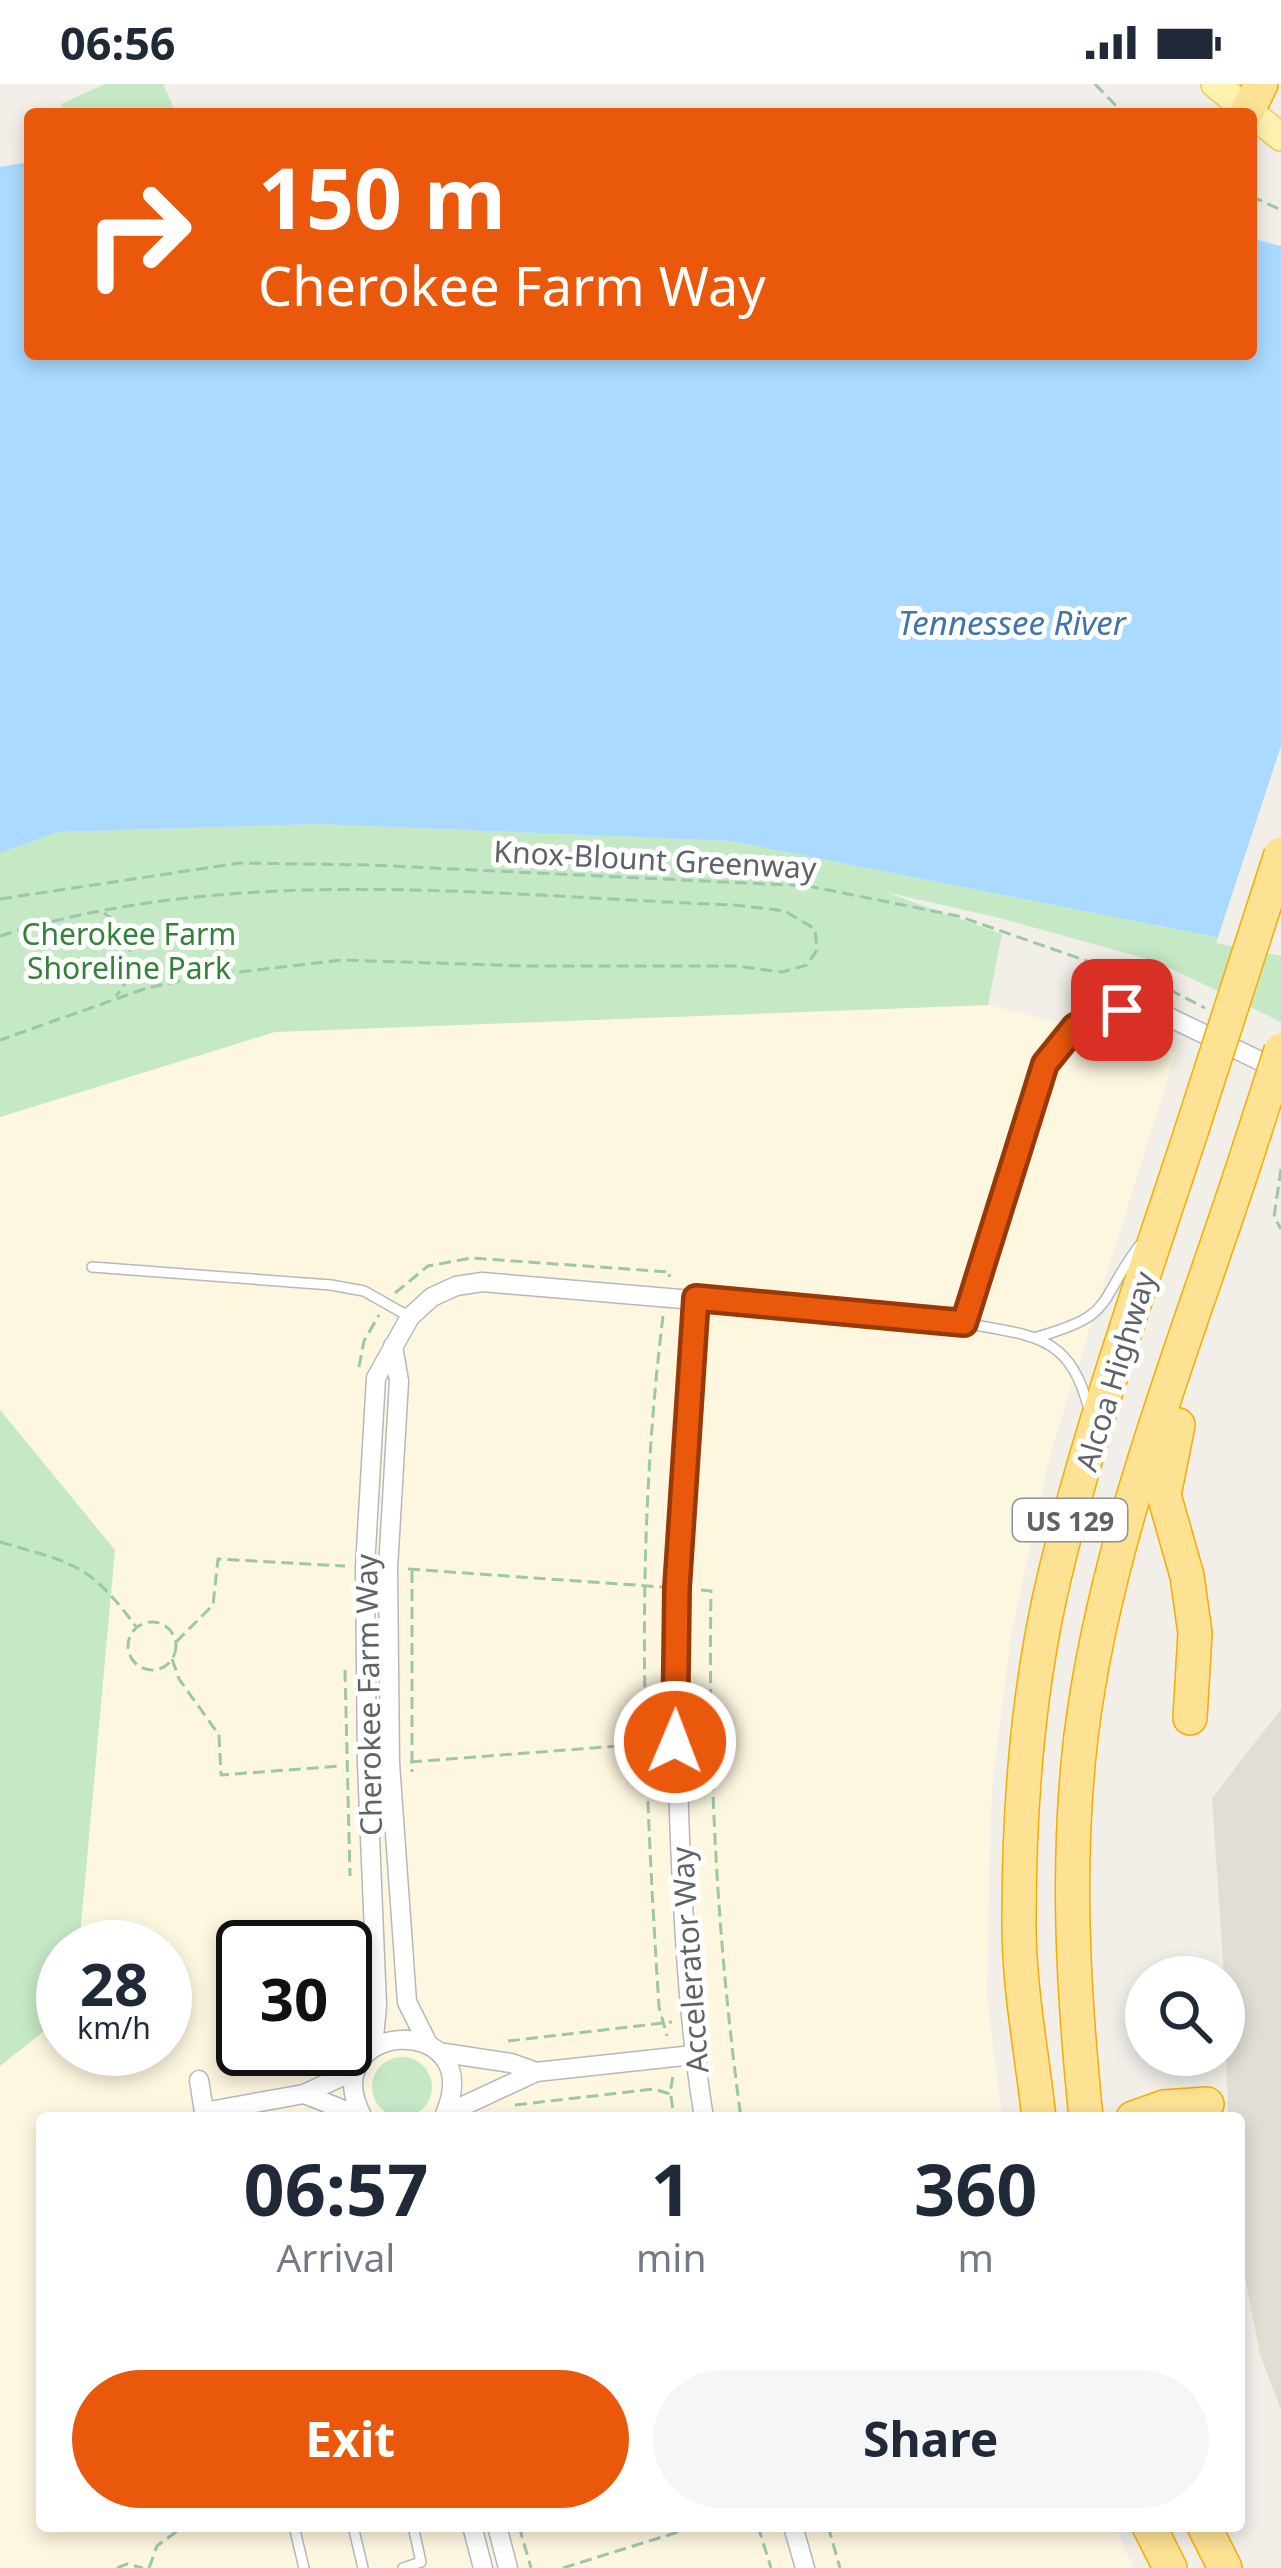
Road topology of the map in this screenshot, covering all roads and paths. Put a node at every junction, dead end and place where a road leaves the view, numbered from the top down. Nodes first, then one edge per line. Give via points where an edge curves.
1 (1095, 84) edge
2 (1215, 84) edge
3 (1264, 103) edge
4 (1118, 108) edge
5 (1281, 137) edge
6 (1281, 854) edge
7 (0, 899) edge
8 (102, 912) junction
9 (0, 936) edge
10 (114, 998) junction
11 (1207, 1009) dead end
12 (0, 1040) edge
13 (1281, 1050) edge
14 (1281, 1071) edge
15 (1281, 1169) edge
16 (1167, 1208) junction
17 (1227, 1218) junction
18 (1281, 1229) edge
19 (92, 1267) dead end
20 (668, 1295) junction
21 (696, 1298) junction
22 (388, 1302) junction
23 (410, 1317) junction
24 (964, 1323) junction
25 (1035, 1337) junction
26 (393, 1346) junction
27 (356, 1382) dead end
28 (1095, 1436) junction
29 (0, 1542) edge
30 (365, 1567) junction
31 (388, 1568) junction
32 (412, 1569) junction
33 (642, 1586) junction
34 (677, 1588) junction
35 (137, 1628) junction
36 (176, 1642) junction
37 (345, 1655) dead end
38 (1190, 1718) dead end
39 (412, 1784) dead end
40 (350, 1875) dead end
41 (372, 2006) edge
42 (377, 2006) junction
43 (689, 2021) junction
44 (664, 2023) junction
45 (503, 2041) dead end
46 (373, 2048) joint
47 (433, 2048) junction
48 (693, 2055) junction
49 (671, 2056) junction
50 (536, 2072) junction
51 (343, 2076) edge
52 (355, 2076) edge
53 (199, 2080) dead end
54 (304, 2094) junction
55 (670, 2094) junction
56 (1207, 2104) dead end
57 (512, 2105) dead end
58 (204, 2112) edge
59 (218, 2112) edge
60 (348, 2112) edge
61 (361, 2112) edge
62 (445, 2112) edge
63 (452, 2112) edge
64 (673, 2112) edge
65 (703, 2112) edge
66 (740, 2112) edge
67 (1038, 2112) edge
68 (1085, 2112) edge
69 (1150, 2112) edge
70 (176, 2532) edge
71 (295, 2532) edge
72 (354, 2532) edge
73 (414, 2532) edge
74 (474, 2532) edge
75 (499, 2532) edge
76 (521, 2532) edge
77 (678, 2532) edge
78 (760, 2532) edge
79 (795, 2532) edge
80 (830, 2532) edge
81 (1152, 2532) edge
82 (1207, 2532) edge
83 (1228, 2532) edge
84 (117, 2568) edge
85 (146, 2568) edge
86 (304, 2568) edge
87 (363, 2568) edge
88 (403, 2568) edge
89 (483, 2568) edge
90 (508, 2568) edge
91 (531, 2568) edge
92 (563, 2568) edge
93 (771, 2568) edge
94 (805, 2568) edge
95 (840, 2568) edge
96 (1169, 2568) edge
97 (1226, 2568) edge
98 (1241, 2568) edge

1 - 4 path
2 - 3 main road
3 - 5 main road
6 - 16 highway, Alcoa Highway / US 129, bridge
7 - 11 path, Knox-Blount Greenway via 240,863 808,886 958,916
8 - 9 path
8 - 10 path via 120,924 131,948 126,985
8 - 10 path via 312,890 735,905 785,911 814,928 817,950 807,965 782,972 342,961 204,976
10 - 12 path
13 - 17 highway, Alcoa Highway / US 129, bridge
14 - 24 street via 1152,1009 1094,1016 1075,1027 1045,1064
15 - 18 path via 1274,1217
16 - 25 lane via 1097,1314
16 - 28 highway, Alcoa Highway / US 129
17 - 38 highway via 1232,1255 1176,1430 1164,1495 1195,1633
17 - 68 highway, Alcoa Highway / US 129 via 1114,1563 1082,1734 1070,1881
19 - 22 lane via 331,1285
20 - 21 street, Cherokee Farm Way
20 - 22 path via 670,1272 471,1258 428,1266
20 - 23 street, Cherokee Farm Way via 482,1282 432,1297
20 - 33 path
21 - 24 street, Cherokee Farm Way
21 - 34 street, Accelerator Way
22 - 23 lane
22 - 27 path via 364,1341
23 - 26 street, Cherokee Farm Way
24 - 25 lane, Cherokee Farm Way
25 - 28 lane via 1072,1364
26 - 30 street, Cherokee Farm Way via 376,1378
26 - 31 street, Cherokee Farm Way via 399,1381
28 - 67 highway, Alcoa Highway / US 129 via 1054,1576 1021,1821 1018,1924
29 - 35 path via 77,1565 107,1587
30 - 36 path via 218,1559 213,1605
30 - 42 street, Cherokee Farm Way
31 - 32 path
31 - 47 street, Cherokee Farm Way via 390,1763 407,2002
32 - 33 path
32 - 39 path
33 - 34 path
33 - 44 path via 645,1788
34 - 43 street, Accelerator Way via 675,1742
34 - 66 path via 711,1591 714,1855
35 - 36 path via 160,1624
35 - 36 path via 128,1650 143,1669 167,1665
37 - 40 path
41 - 42 path
42 - 46 street, Cherokee Farm Way
43 - 44 path
43 - 48 street, Accelerator Way
44 - 45 path
44 - 49 path
46 - 47 street via 400,2038
47 - 50 street
47 - 62 street, Cherokee Farm Way via 453,2082
48 - 49 street
48 - 65 street, Accelerator Way
49 - 50 street
49 - 55 path
50 - 63 street
51 - 54 street
52 - 61 street
53 - 58 street
54 - 59 street
54 - 60 street
55 - 57 path via 654,2089
55 - 64 path
56 - 69 highway
70 - 85 path
71 - 86 lane
72 - 87 lane
73 - 88 lane via 421,2562
74 - 89 street
75 - 90 street
76 - 91 path
77 - 92 path
78 - 93 path
79 - 94 street
80 - 95 path
81 - 96 highway
82 - 97 highway
83 - 98 highway
84 - 85 path

